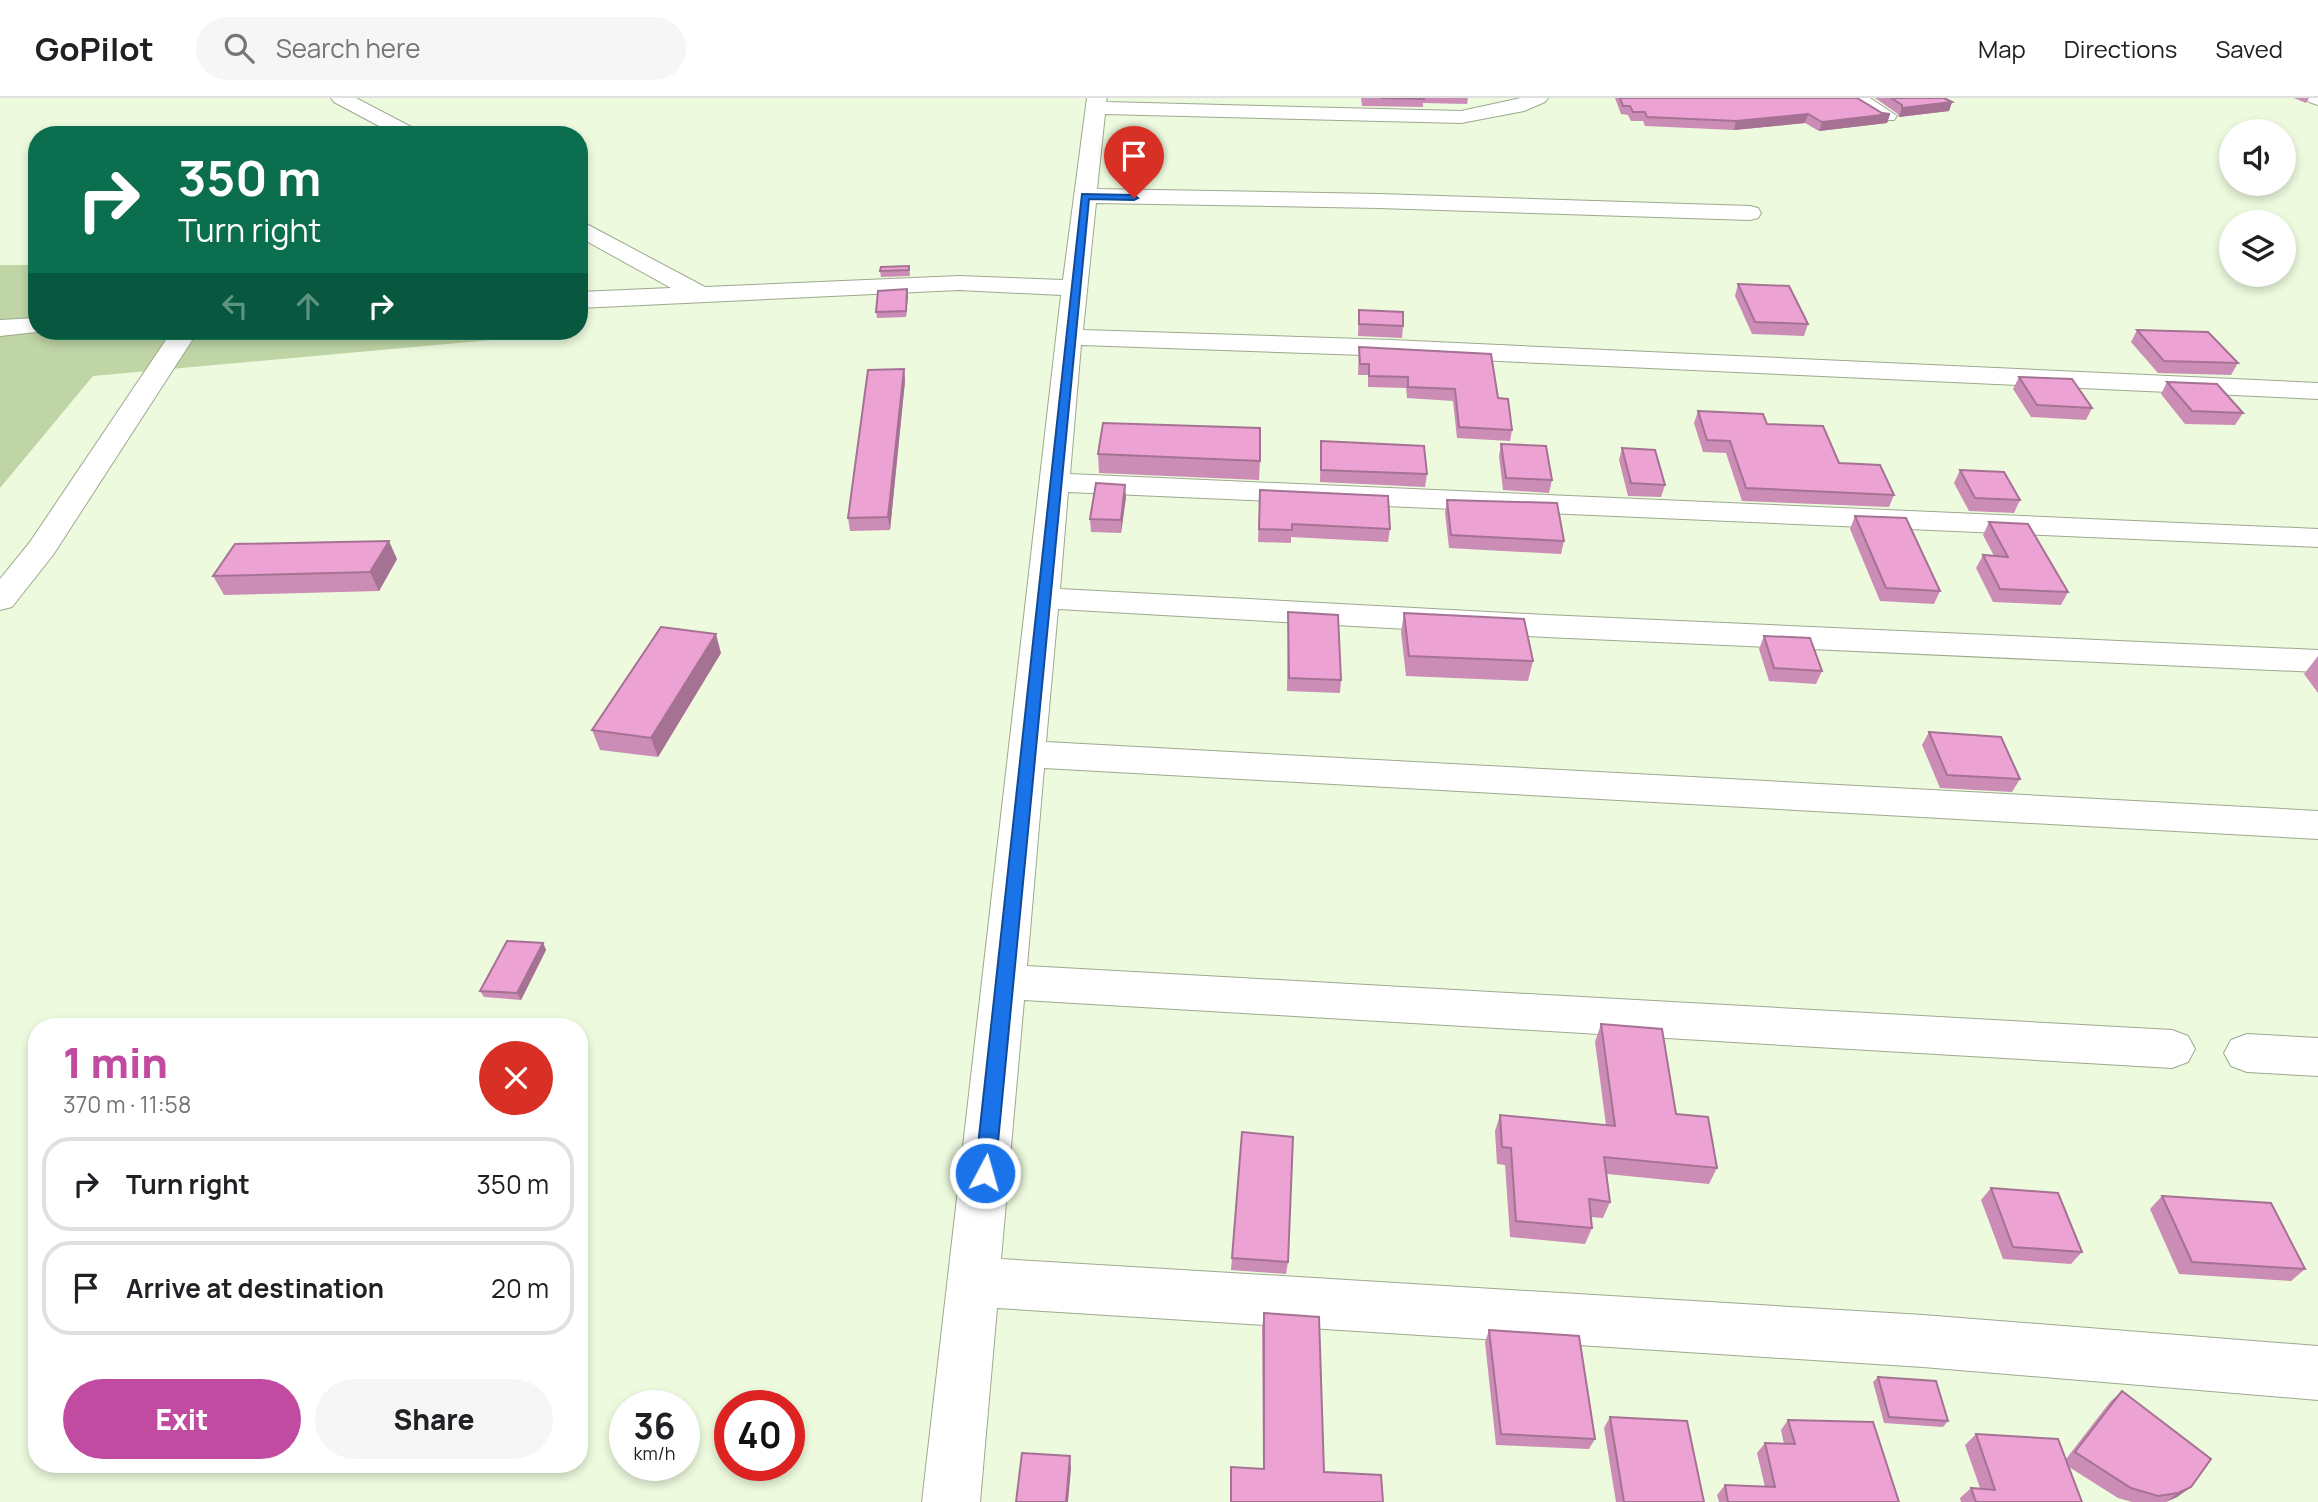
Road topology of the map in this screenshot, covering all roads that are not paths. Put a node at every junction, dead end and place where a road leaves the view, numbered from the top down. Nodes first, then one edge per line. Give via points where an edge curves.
1 (341, 98) edge
2 (1538, 98) edge
3 (1856, 98) edge
4 (1096, 103) edge
5 (1887, 116) edge
6 (395, 126) edge
7 (1085, 196) junction
8 (1750, 213) dead end
9 (588, 233) edge
10 (1074, 288) junction
11 (699, 294) junction
12 (588, 300) edge
13 (28, 326) edge
14 (0, 328) edge
15 (1069, 337) junction
16 (179, 340) edge
17 (2315, 395) edge
18 (1055, 482) junction
19 (2318, 538) edge
20 (1042, 598) junction
21 (0, 600) edge
22 (2318, 661) edge
23 (1027, 754) junction
24 (2318, 825) edge
25 (1004, 982) junction
26 (2172, 1049) dead end
27 (2247, 1053) dead end
28 (2318, 1057) edge
29 (974, 1282) junction
30 (2318, 1373) edge
31 (951, 1502) edge

1 - 6 street
2 - 4 street via 1517,107 1461,117
3 - 5 street
4 - 7 street
7 - 8 street
7 - 10 street
9 - 11 street
10 - 11 street via 959,283
10 - 15 street
11 - 12 street
13 - 14 street
15 - 17 street via 1392,348
15 - 18 street
16 - 21 street via 41,548
18 - 19 street
18 - 20 street
20 - 22 street
20 - 23 street
23 - 24 street
23 - 25 street
25 - 26 street
25 - 29 street
27 - 28 street
29 - 30 street via 1923,1341
29 - 31 street

